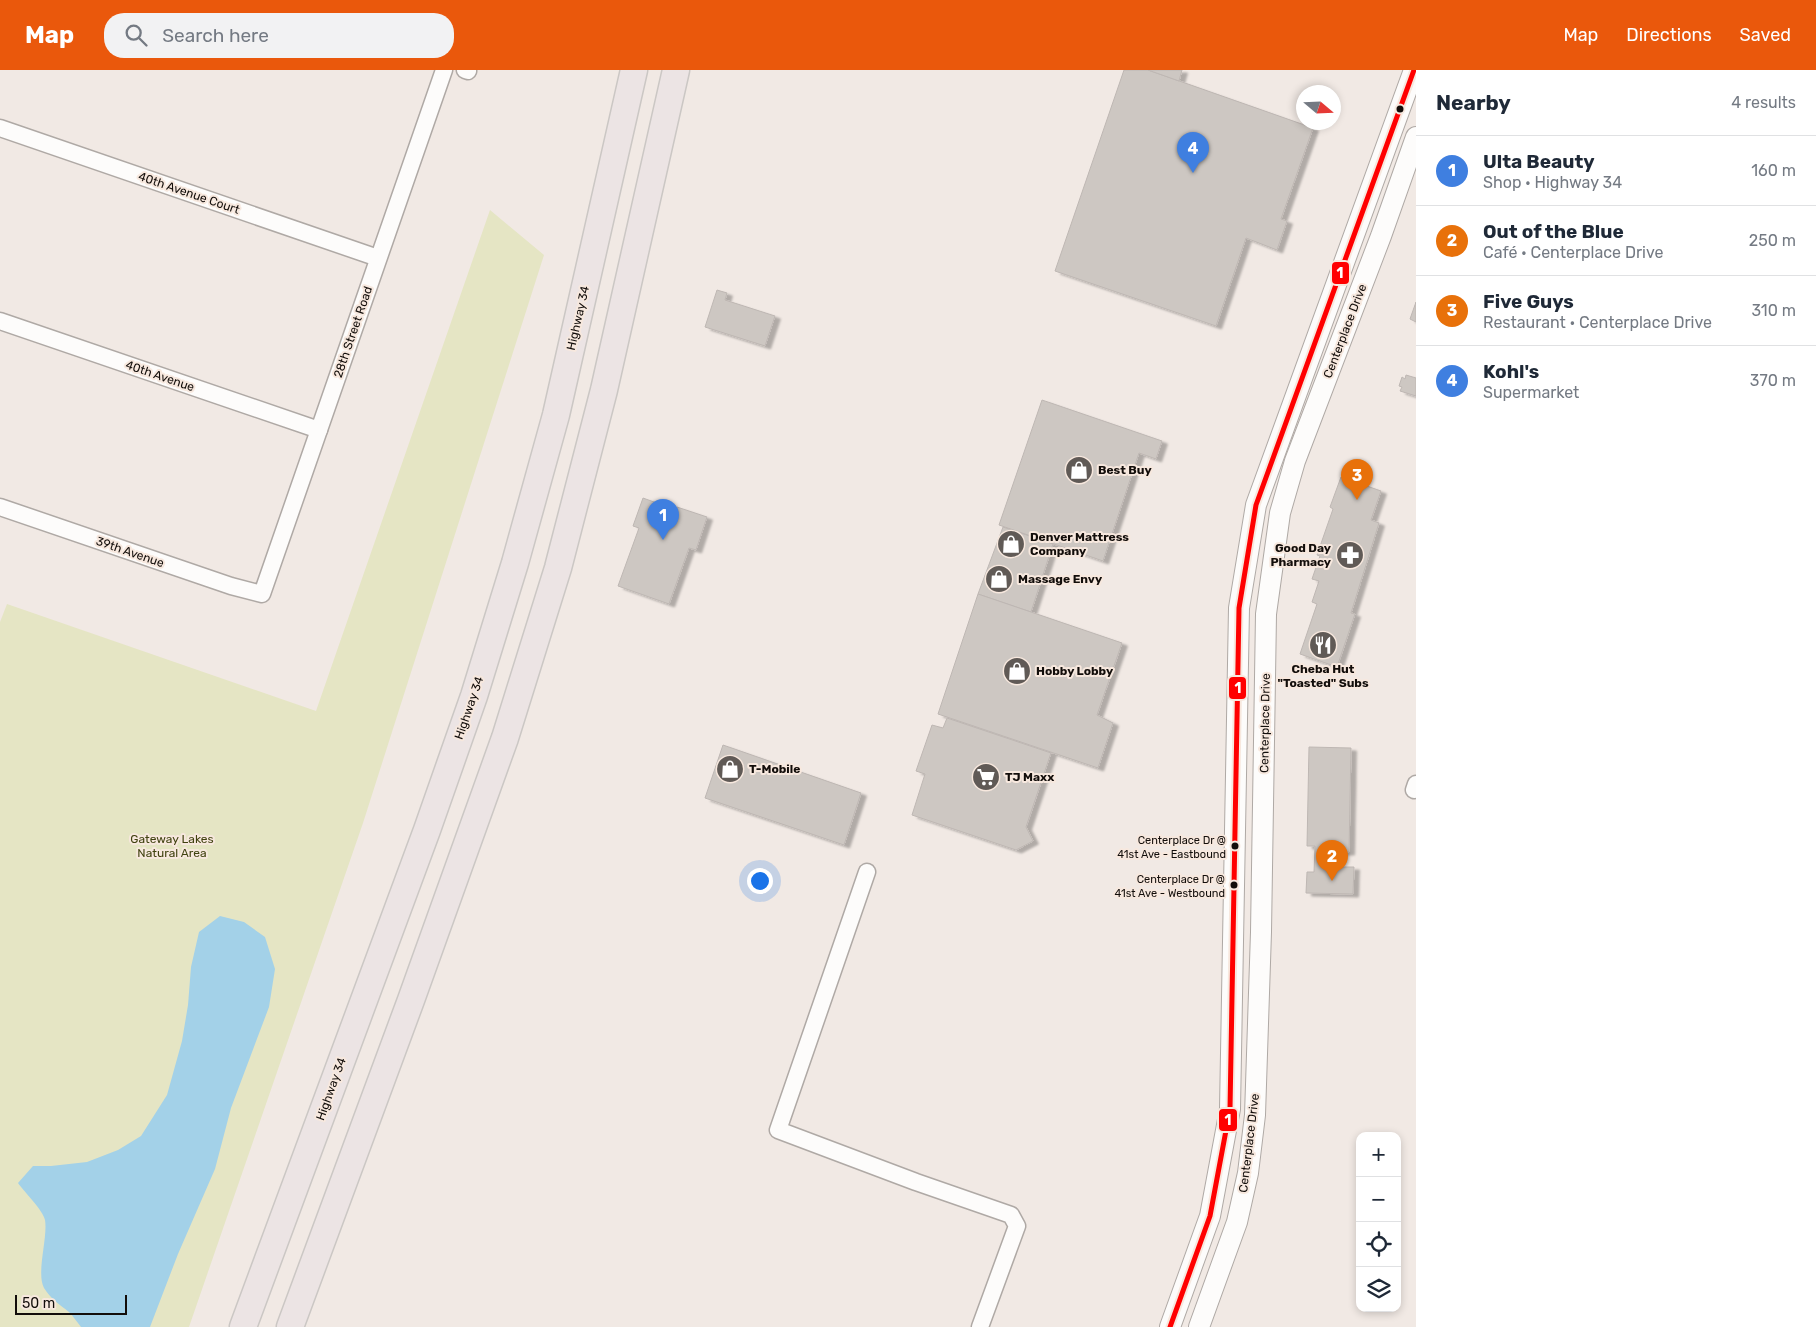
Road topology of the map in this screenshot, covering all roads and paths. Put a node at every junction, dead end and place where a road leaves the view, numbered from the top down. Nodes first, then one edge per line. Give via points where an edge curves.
1 (444, 70) edge
2 (634, 70) edge
3 (676, 70) edge
4 (1414, 70) edge
5 (0, 128) edge
6 (1416, 137) edge
7 (593, 252) junction
8 (378, 258) junction
9 (633, 261) junction
10 (0, 321) edge
11 (319, 430) junction
12 (0, 507) edge
13 (262, 594) joint
14 (867, 872) dead end
15 (243, 1327) edge
16 (290, 1327) edge
17 (980, 1327) edge
18 (1170, 1327) edge
19 (1199, 1327) edge

1 - 8 street, 28th Street Road
2 - 7 highway, Highway 34
3 - 9 highway
4 - 18 street, Centerplace Drive via 1256,505 1239,608 1230,1109 1210,1216
5 - 8 street, 40th Avenue Court
6 - 19 street, Centerplace Drive via 1295,461 1280,513 1266,614 1262,922 1255,1115 1248,1173 1237,1222
7 - 9 highway
7 - 15 highway, Highway 34 via 556,414 474,696
8 - 11 street, 28th Street Road
9 - 16 highway via 558,568 505,738
10 - 11 street, 40th Avenue
11 - 13 street, 28th Street Road
12 - 13 street, 39th Avenue
14 - 17 street via 778,1130 1011,1215 1017,1226

